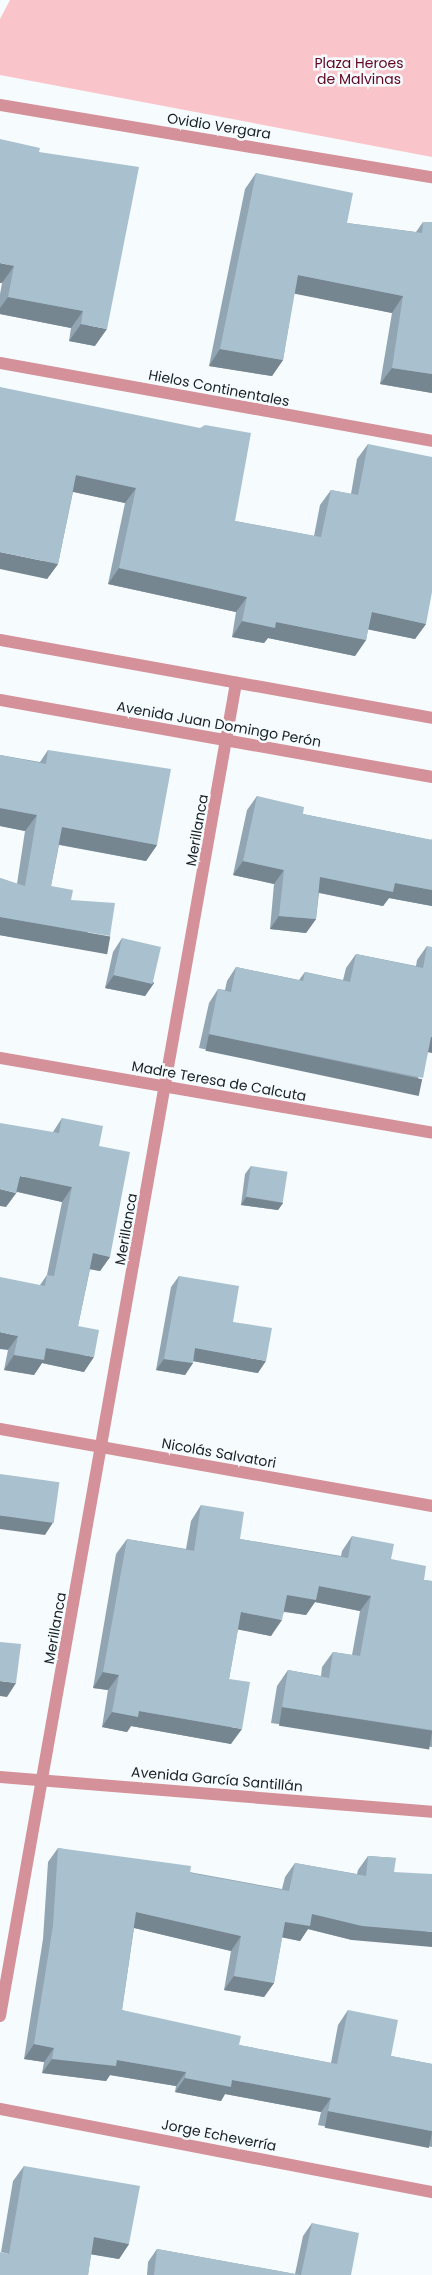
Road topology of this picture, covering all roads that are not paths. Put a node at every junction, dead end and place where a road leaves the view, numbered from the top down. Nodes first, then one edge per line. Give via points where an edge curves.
1 (0, 105) edge
2 (432, 177) edge
3 (0, 363) edge
4 (432, 441) edge
5 (0, 640) edge
6 (236, 683) junction
7 (0, 700) edge
8 (432, 718) edge
9 (228, 741) junction
10 (432, 777) edge
11 (0, 1058) edge
12 (167, 1087) junction
13 (432, 1133) edge
14 (0, 1429) edge
15 (102, 1448) junction
16 (432, 1506) edge
17 (0, 1777) edge
18 (44, 1780) junction
19 (432, 1812) edge
20 (0, 2016) edge
21 (0, 2109) edge
22 (432, 2192) edge

1 - 2 street, Ovidio Vergara
3 - 4 street, Hielos Continentales
5 - 6 street
6 - 8 street
6 - 9 street, Merillanca
7 - 9 street, Avenida Juan Domingo Perón
9 - 10 street, Avenida Juan Domingo Perón
9 - 12 street, Merillanca
11 - 12 street, Madre Teresa de Calcuta
12 - 13 street, Madre Teresa de Calcuta
12 - 15 street, Merillanca
14 - 15 street, Nicolás Salvatori
15 - 16 street, Nicolás Salvatori
15 - 18 street, Merillanca
17 - 18 street, Avenida García Santillán
18 - 19 street, Avenida García Santillán
18 - 20 street, Merillanca
21 - 22 street, Jorge Echeverría

